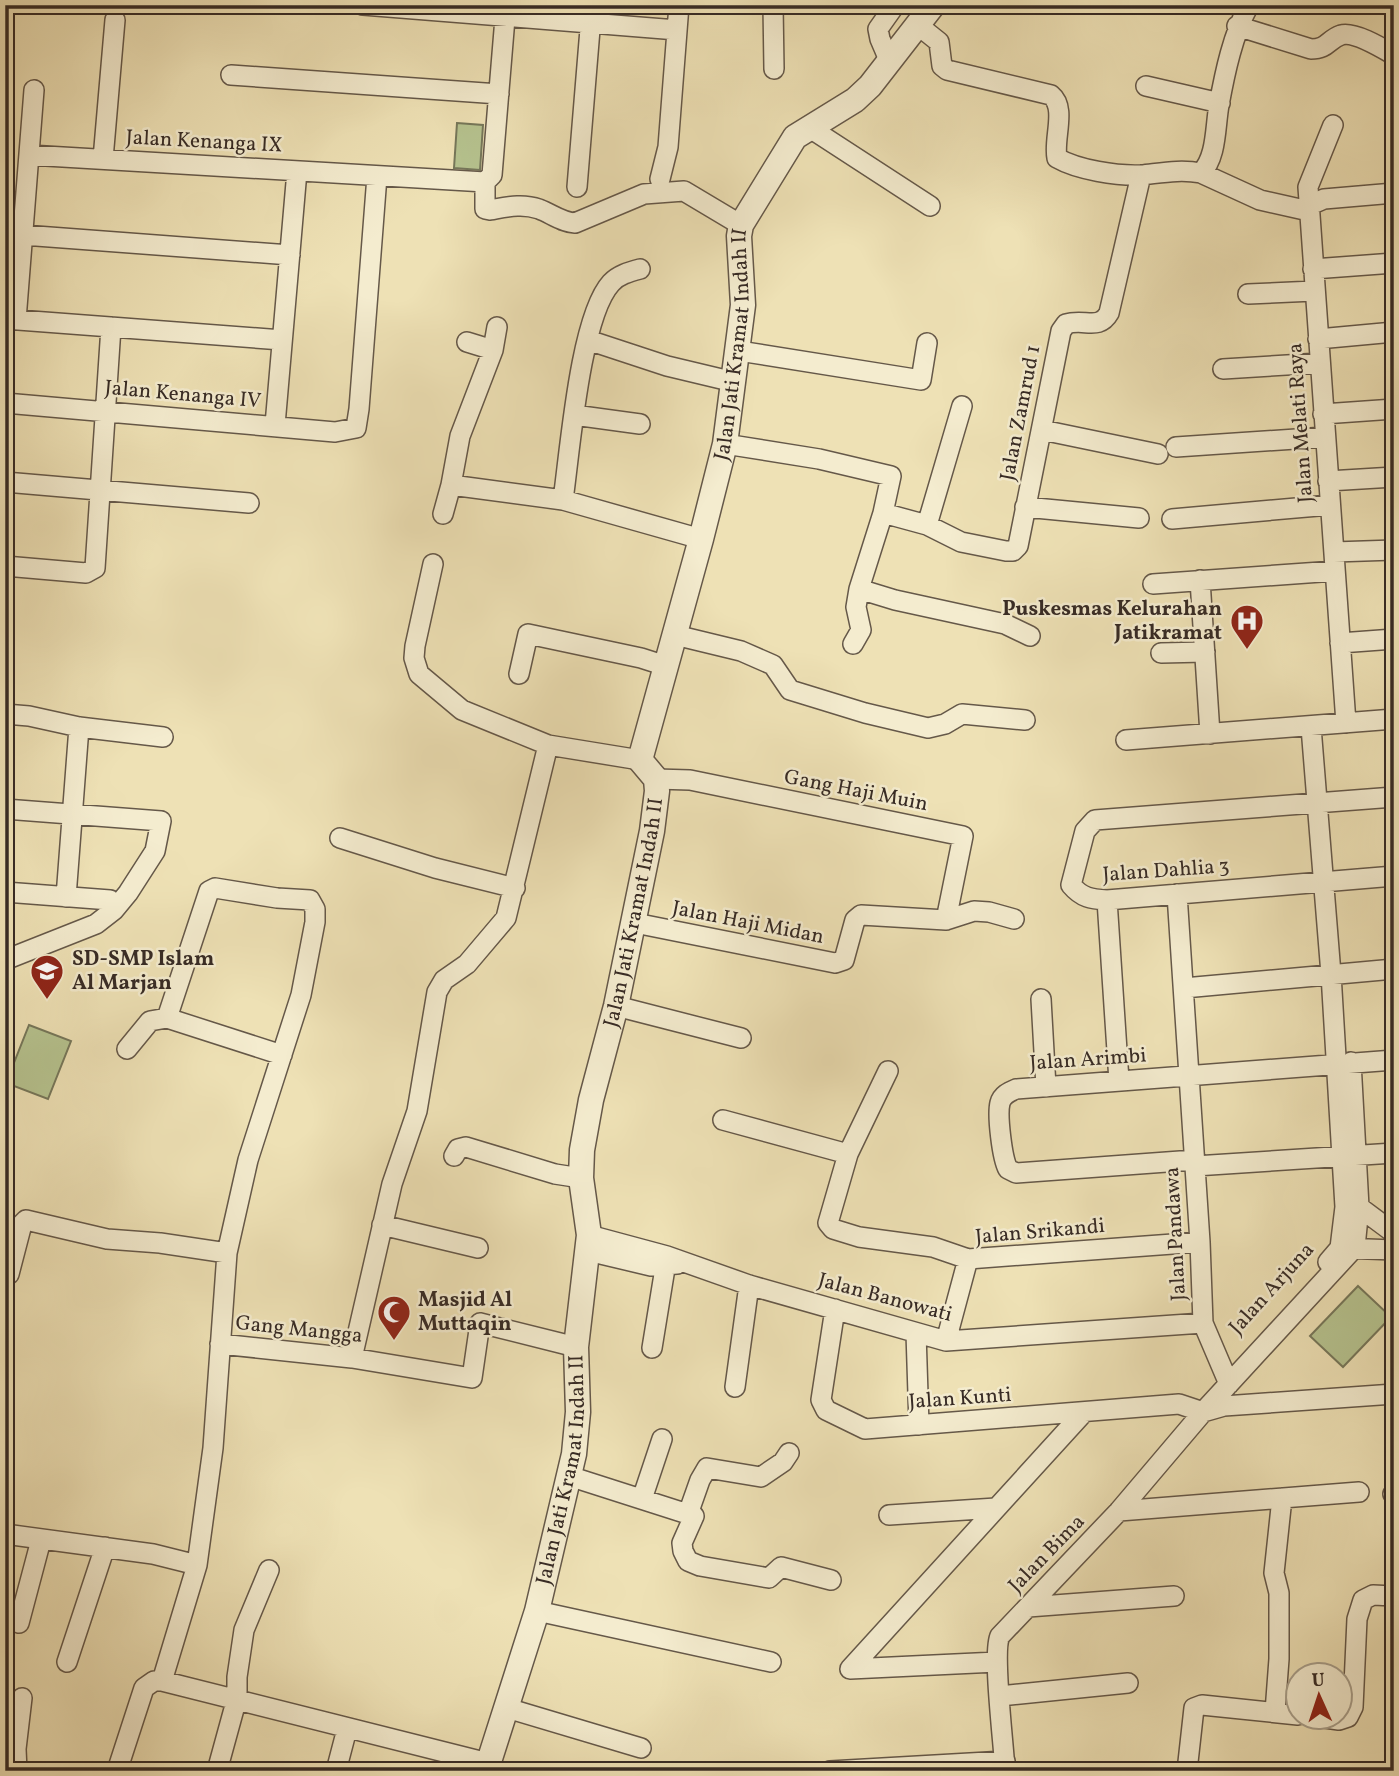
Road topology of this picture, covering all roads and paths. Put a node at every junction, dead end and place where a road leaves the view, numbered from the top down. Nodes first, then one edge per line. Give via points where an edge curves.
1 (363, 5) edge
2 (679, 5) edge
3 (773, 5) edge
4 (895, 5) edge
5 (933, 5) edge
6 (1249, 5) edge
7 (419, 7) edge
8 (506, 11) edge
9 (591, 14) edge
10 (115, 20) dead end
11 (919, 26) junction
12 (1237, 26) junction
13 (677, 30) junction
14 (1394, 55) edge
15 (889, 60) junction
16 (774, 69) dead end
17 (231, 75) dead end
18 (1146, 86) dead end
19 (34, 90) dead end
20 (499, 94) junction
21 (1220, 103) junction
22 (1333, 125) dead end
23 (810, 128) junction
24 (29, 155) junction
25 (103, 159) junction
26 (297, 171) junction
27 (1201, 173) junction
28 (1141, 175) junction
29 (377, 176) junction
30 (660, 178) dead end
31 (485, 182) junction
32 (577, 187) dead end
33 (1394, 193) edge
34 (930, 206) dead end
35 (1309, 208) junction
36 (741, 225) junction
37 (23, 235) junction
38 (290, 255) junction
39 (1394, 263) edge
40 (640, 269) dead end
41 (1313, 270) junction
42 (1314, 291) junction
43 (1248, 294) dead end
44 (11, 320) edge
45 (111, 327) junction
46 (497, 327) dead end
47 (1394, 332) edge
48 (1318, 339) junction
49 (282, 340) junction
50 (588, 340) junction
51 (467, 342) dead end
52 (927, 343) dead end
53 (493, 350) junction
54 (739, 351) junction
55 (1320, 363) junction
56 (1223, 369) dead end
57 (734, 382) junction
58 (5, 403) edge
59 (962, 406) dead end
60 (1394, 409) edge
61 (105, 411) junction
62 (1324, 414) junction
63 (574, 415) junction
64 (640, 424) dead end
65 (275, 425) junction
66 (1042, 430) junction
67 (1325, 437) junction
68 (725, 444) junction
69 (1394, 477) edge
70 (1328, 481) junction
71 (5, 482) edge
72 (452, 485) junction
73 (100, 490) junction
74 (563, 500) junction
75 (249, 503) dead end
76 (1330, 505) junction
77 (1025, 507) junction
78 (883, 513) junction
79 (443, 514) dead end
80 (1139, 518) dead end
81 (1172, 519) dead end
82 (927, 525) junction
83 (701, 539) junction
84 (1394, 550) edge
85 (1334, 562) junction
86 (433, 564) dead end
87 (5, 566) edge
88 (1200, 580) junction
89 (1153, 584) dead end
90 (859, 589) junction
91 (675, 635) junction
92 (1031, 636) dead end
93 (1394, 639) edge
94 (1340, 643) junction
95 (853, 644) dead end
96 (1205, 652) junction
97 (1161, 653) dead end
98 (666, 666) junction
99 (519, 674) dead end
100 (5, 715) edge
101 (1394, 719) edge
102 (1025, 720) dead end
103 (1346, 723) junction
104 (79, 727) junction
105 (1311, 727) junction
106 (1210, 734) junction
107 (163, 737) dead end
108 (1126, 740) dead end
109 (548, 745) junction
110 (640, 760) junction
111 (656, 779) junction
112 (1394, 797) edge
113 (1317, 803) junction
114 (5, 809) edge
115 (72, 814) junction
116 (340, 838) dead end
117 (1394, 876) edge
118 (1324, 881) junction
119 (514, 888) junction
120 (5, 892) edge
121 (1177, 894) junction
122 (66, 897) junction
123 (110, 900) dead end
124 (1107, 900) junction
125 (1014, 919) dead end
126 (946, 920) junction
127 (635, 923) junction
128 (5, 960) edge
129 (1394, 968) edge
130 (1331, 974) junction
131 (1184, 988) junction
132 (1041, 999) dead end
133 (616, 1006) junction
134 (167, 1018) junction
135 (741, 1038) dead end
136 (127, 1049) dead end
137 (282, 1055) junction
138 (1394, 1060) edge
139 (1344, 1063) junction
140 (888, 1071) dead end
141 (1189, 1075) junction
142 (1119, 1081) junction
143 (1046, 1087) junction
144 (723, 1120) dead end
145 (1394, 1153) edge
146 (848, 1154) junction
147 (454, 1156) dead end
148 (1349, 1156) junction
149 (1194, 1163) junction
150 (581, 1178) junction
151 (1352, 1207) junction
152 (382, 1225) junction
153 (1394, 1233) edge
154 (1200, 1242) junction
155 (588, 1243) junction
156 (1348, 1247) junction
157 (478, 1248) dead end
158 (1394, 1250) edge
159 (227, 1253) junction
160 (968, 1259) junction
161 (673, 1262) junction
162 (7, 1273) edge
163 (749, 1285) junction
164 (835, 1309) junction
165 (1203, 1323) junction
166 (916, 1333) junction
167 (946, 1341) junction
168 (220, 1344) junction
169 (576, 1347) junction
170 (652, 1348) dead end
171 (352, 1357) junction
172 (1227, 1380) junction
173 (735, 1387) dead end
174 (1394, 1394) edge
175 (1209, 1406) junction
176 (1084, 1412) junction
177 (919, 1425) junction
178 (662, 1439) dead end
179 (789, 1453) dead end
180 (569, 1476) junction
181 (1359, 1492) dead end
182 (1282, 1498) junction
183 (642, 1499) junction
184 (996, 1508) junction
185 (1119, 1511) junction
186 (688, 1514) junction
187 (889, 1515) dead end
188 (5, 1534) edge
189 (41, 1540) junction
190 (105, 1547) junction
191 (197, 1565) junction
192 (269, 1570) dead end
193 (831, 1580) dead end
194 (1174, 1596) dead end
195 (1394, 1596) edge
196 (1028, 1607) junction
197 (537, 1611) junction
198 (19, 1623) dead end
199 (67, 1662) dead end
200 (771, 1662) dead end
201 (997, 1662) junction
202 (162, 1681) junction
203 (1128, 1684) dead end
204 (1354, 1684) edge
205 (1000, 1696) junction
206 (22, 1698) dead end
207 (237, 1698) junction
208 (507, 1708) junction
209 (1275, 1712) junction
210 (1284, 1713) edge
211 (347, 1729) junction
212 (640, 1748) dead end
213 (1005, 1766) edge
214 (487, 1767) edge
215 (17, 1771) edge
216 (117, 1771) edge
217 (216, 1771) edge
218 (336, 1771) edge
219 (830, 1771) edge
220 (1187, 1771) edge

1 - 7 street
2 - 13 street
3 - 16 street
4 - 15 street via 878,29
5 - 11 street, Jalan Jati Kramat Indah II
6 - 12 street
7 - 8 street
8 - 9 street
8 - 20 street
9 - 13 street
9 - 32 street
10 - 25 street
11 - 15 street, Jalan Jati Kramat Indah II
11 - 28 street via 939,43 942,66 947,70 1058,100 1056,158 1099,172
12 - 14 street via 1321,49 1338,36 1348,35
12 - 21 street
13 - 30 street via 668,148
15 - 23 street, Jalan Jati Kramat Indah II via 855,100
17 - 20 street
18 - 21 street
19 - 24 street
20 - 31 street via 492,175
21 - 27 street via 1213,148
22 - 35 street, Jalan Melati Raya via 1308,187
23 - 34 street
23 - 36 street, Jalan Jati Kramat Indah II via 795,137
24 - 25 street, Jalan Kenanga IX
24 - 37 street
25 - 26 street, Jalan Kenanga IX
26 - 29 street, Jalan Kenanga IX
26 - 38 street
27 - 28 street
27 - 35 street via 1260,200
28 - 66 street, Jalan Zamrud 1 via 1109,313 1098,324 1077,320 1061,331
29 - 31 street, Jalan Kenanga IX
29 - 65 street, Jalan Kenanga IV via 356,428 335,432
31 - 36 street via 485,209 490,210 521,205 575,223 644,194 684,191
33 - 35 street via 1324,199
35 - 41 street, Jalan Melati Raya
36 - 54 street, Jalan Jati Kramat Indah II
37 - 38 street
37 - 44 street
38 - 49 street
39 - 41 street
40 - 50 street via 613,280 592,319
41 - 42 street, Jalan Melati Raya
42 - 43 street
42 - 48 street, Jalan Melati Raya
44 - 45 street
45 - 49 street
45 - 61 street
46 - 53 street
47 - 48 street
48 - 55 street, Jalan Melati Raya
49 - 65 street
50 - 57 street
50 - 63 street
51 - 53 street
52 - 54 street via 921,380
53 - 72 street via 460,436
54 - 57 street, Jalan Jati Kramat Indah II
55 - 56 street
55 - 62 street, Jalan Melati Raya
57 - 68 street, Jalan Jati Kramat Indah II
58 - 61 street, Jalan Kenanga IV
59 - 82 street
60 - 62 street
61 - 65 street, Jalan Kenanga IV
61 - 73 street
62 - 67 street, Jalan Melati Raya
63 - 64 street
63 - 74 street
66 - 67 street via 1167,451
66 - 77 street, Jalan Zamrud 1
67 - 70 street, Jalan Melati Raya
68 - 78 street via 891,476
68 - 83 street, Jalan Jati Kramat Indah II
69 - 70 street
70 - 76 street, Jalan Melati Raya
71 - 73 street
72 - 74 street
72 - 79 street
73 - 75 street
73 - 87 street via 95,568 86,573
74 - 83 street
76 - 81 street
76 - 85 street, Jalan Melati Raya
77 - 80 street
77 - 82 street, Jalan Zamrud 1 via 1018,546 1013,551 961,541
78 - 82 street, Jalan Zamrud 1
78 - 90 street
83 - 91 street, Jalan Jati Kramat Indah II
84 - 85 street
85 - 88 street
85 - 94 street, Jalan Melati Raya
86 - 109 street via 415,646 419,674 461,710
88 - 89 street
88 - 96 street
90 - 92 street via 1005,624
90 - 95 street via 856,607 861,630
91 - 98 street, Jalan Jati Kramat Indah II
91 - 102 street via 741,651 773,665 790,690 865,713 928,728 962,714
93 - 94 street
94 - 103 street, Jalan Melati Raya
96 - 97 street
96 - 106 street
98 - 99 street via 528,634
98 - 110 street, Jalan Jati Kramat Indah II
100 - 104 street
101 - 103 street
103 - 105 street
104 - 107 street
104 - 115 street
105 - 106 street
105 - 113 street, Jalan Arjuna
106 - 108 street
109 - 110 street
109 - 119 street
110 - 111 street, Jalan Jati Kramat Indah II
111 - 126 street, Gang Haji Muin via 690,779 963,836
111 - 127 street, Jalan Jati Kramat Indah II via 652,831
112 - 113 street
113 - 118 street, Jalan Arjuna
113 - 124 street, Jalan Dahlia 3 via 1096,820 1085,831 1071,885 1078,894
114 - 115 street
115 - 122 street
115 - 128 street via 161,821 155,851 128,893 96,924
116 - 119 street
117 - 118 street, Jalan Dahlia 3
118 - 121 street, Jalan Dahlia 3
118 - 130 street, Jalan Arjuna
119 - 152 street via 506,918 437,992 417,1111
120 - 122 street
121 - 124 street, Jalan Dahlia 3
121 - 131 street, Jalan Pandawa
122 - 123 street
124 - 142 street
125 - 126 street via 974,911
126 - 127 street, Jalan Haji Midan via 861,915 855,920 844,960 835,963
127 - 133 street, Jalan Jati Kramat Indah II
129 - 130 street
130 - 131 street
130 - 139 street, Jalan Arjuna
131 - 141 street, Jalan Pandawa
132 - 143 street
133 - 135 street
133 - 150 street, Jalan Jati Kramat Indah II via 591,1100
134 - 136 street via 150,1021
134 - 137 street
134 - 137 street via 209,891 215,888 310,900 315,922 301,995
137 - 159 street via 248,1160
138 - 139 street, Jalan Arimbi
139 - 141 street, Jalan Arimbi
139 - 148 street, Jalan Arjuna
140 - 146 street
141 - 142 street, Jalan Arimbi
141 - 149 street, Jalan Pandawa
142 - 143 street, Jalan Arimbi
143 - 149 street, Jalan Arimbi via 1016,1089 1000,1103 1002,1153 1016,1173
144 - 146 street
145 - 148 street
146 - 160 street via 829,1217 833,1229 933,1247
147 - 150 street via 466,1147
148 - 149 street
148 - 151 street, Jalan Arjuna
149 - 154 street, Jalan Pandawa
150 - 155 street, Jalan Jati Kramat Indah II
151 - 153 street
151 - 156 street, Jalan Arjuna
152 - 157 street
152 - 171 street
154 - 160 street, Jalan Srikandi
154 - 165 street, Jalan Pandawa
155 - 161 street, Jalan Banowati via 651,1266
155 - 169 street, Jalan Jati Kramat Indah II
156 - 158 street
156 - 172 street, Jalan Arjuna
159 - 162 street via 107,1239 26,1220
159 - 168 street
160 - 167 street, Jalan Srikandi
161 - 163 street, Jalan Banowati
161 - 170 street
163 - 164 street, Jalan Banowati
163 - 173 street
164 - 166 street, Jalan Banowati
164 - 177 street, Jalan Kunti via 821,1400 826,1410 865,1429
165 - 167 street, Jalan Banowati
165 - 172 street, Jalan Pandawa
166 - 167 street, Jalan Banowati
166 - 177 street
168 - 171 street, Gang Mangga
168 - 191 street via 213,1448
169 - 171 street, Gang Mangga via 480,1323 472,1378
169 - 180 street, Jalan Jati Kramat Indah II via 578,1412
172 - 175 street, Jalan Arjuna
174 - 175 street
175 - 176 street, Jalan Kunti
175 - 185 street, Jalan Bima
176 - 177 street, Jalan Kunti
176 - 184 street
178 - 183 street
179 - 186 street via 761,1476 707,1468
180 - 183 street
180 - 197 street, Jalan Jati Kramat Indah II
181 - 182 street
182 - 185 street
182 - 209 street via 1274,1573 1279,1593
183 - 186 street
184 - 187 street
184 - 201 street via 850,1669
185 - 196 street, Jalan Bima
186 - 193 street via 694,1516 682,1542 688,1561 769,1578 781,1567
188 - 189 street
189 - 190 street
189 - 198 street
190 - 191 street
190 - 199 street
191 - 202 street
192 - 207 street via 244,1630
194 - 196 street
195 - 204 street via 1373,1595 1363,1601 1357,1619
196 - 201 street, Jalan Bima via 1000,1636
197 - 200 street
197 - 208 street, Jalan Jati Kramat Indah II
201 - 205 street, Jalan Bima
202 - 207 street
202 - 216 street via 144,1688
203 - 205 street
205 - 213 street, Jalan Bima
206 - 215 street
207 - 211 street
207 - 217 street
208 - 212 street
208 - 214 street, Jalan Jati Kramat Indah II
209 - 210 street
209 - 220 street via 1194,1708
211 - 214 street
211 - 218 street
213 - 219 street

